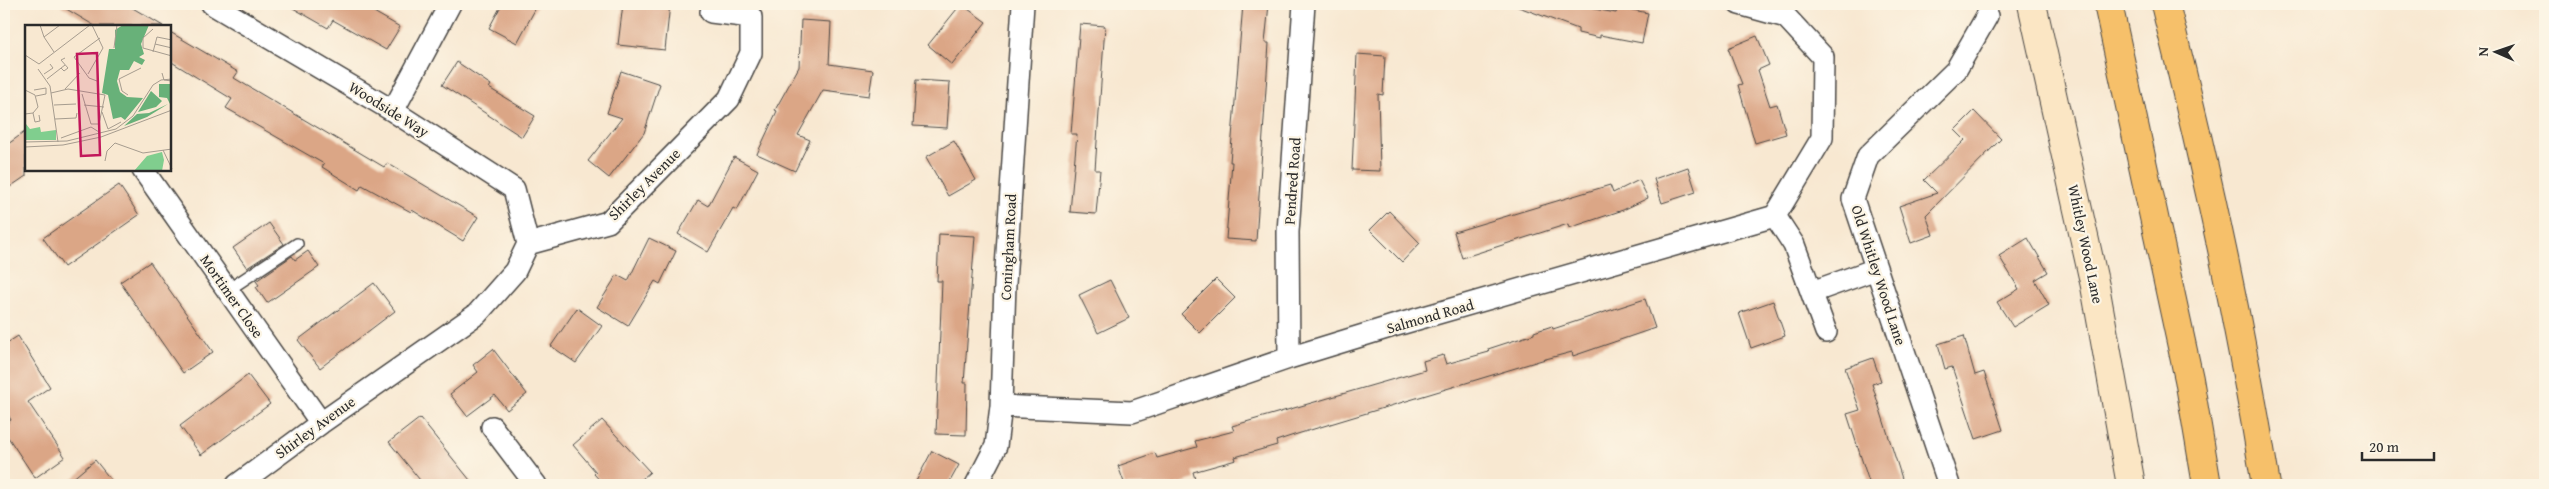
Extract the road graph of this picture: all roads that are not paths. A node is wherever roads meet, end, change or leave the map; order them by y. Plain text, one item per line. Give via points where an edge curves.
1 (212, 4) edge
2 (450, 4) edge
3 (1023, 4) edge
4 (1304, 4) edge
5 (1739, 4) edge
6 (2032, 4) edge
7 (2108, 4) edge
8 (2165, 4) edge
9 (711, 12) dead end
10 (1987, 16) dead end
11 (393, 111) junction
12 (144, 171) edge
13 (1776, 216) junction
14 (297, 244) dead end
15 (528, 244) junction
16 (1876, 270) junction
17 (228, 290) junction
18 (1812, 292) junction
19 (1826, 332) dead end
20 (1289, 358) junction
21 (1001, 406) junction
22 (321, 423) junction
23 (492, 427) dead end
24 (236, 485) edge
25 (536, 485) edge
26 (976, 485) edge
27 (1949, 485) edge
28 (2131, 485) edge
29 (2207, 485) edge
30 (2266, 485) edge

1 - 11 street, Woodside Way
2 - 11 street
3 - 21 street, Coningham Road via 1005,284
4 - 20 street, Pendred Road via 1288,232
5 - 13 street via 1786,17 1822,56 1822,138
6 - 28 main road, Whitley Wood Lane via 2095,286
7 - 29 highway via 2190,379
8 - 30 highway via 2191,107 2251,393
9 - 15 street, Shirley Avenue via 751,17 751,53 730,99 608,222
10 - 16 street, Old Whitley Wood Lane via 1956,70 1868,156 1853,200
11 - 15 street, Woodside Way via 514,189
12 - 17 street, Mortimer Close
13 - 18 street via 1794,245
13 - 20 street, Salmond Road
14 - 17 lane
15 - 22 street, Shirley Avenue via 515,271 477,314
16 - 18 street
16 - 27 street, Old Whitley Wood Lane
17 - 22 street, Mortimer Close
18 - 19 street
20 - 21 street, Salmond Road via 1132,412
21 - 26 street, Coningham Road via 996,446
22 - 24 street, Shirley Avenue
23 - 25 street

